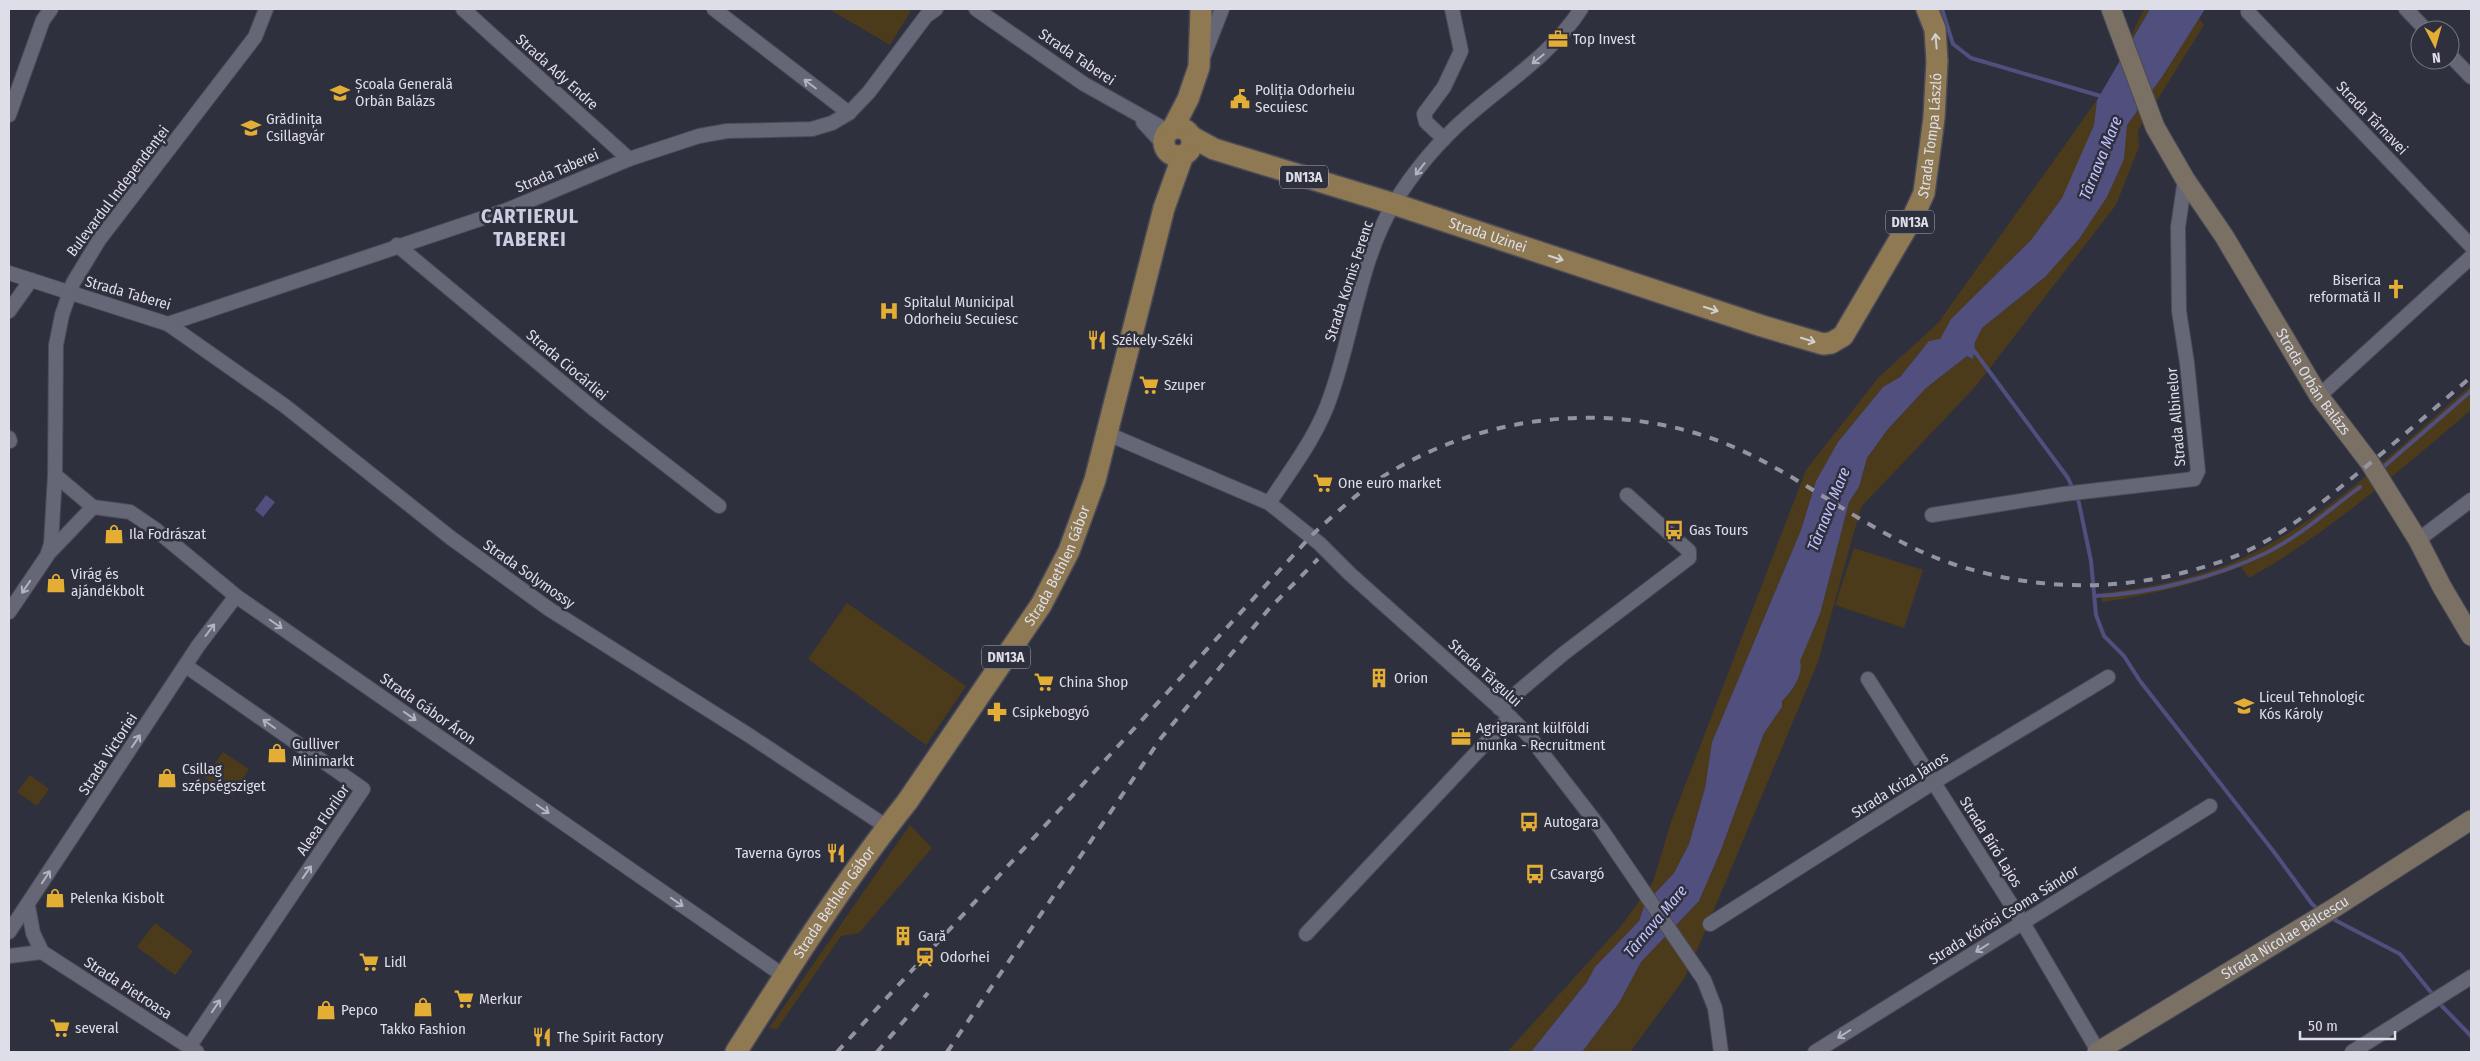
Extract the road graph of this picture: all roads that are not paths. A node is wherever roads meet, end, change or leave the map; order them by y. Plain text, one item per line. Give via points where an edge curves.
1 (51, 9) edge
2 (266, 9) edge
3 (463, 9) edge
4 (714, 9) edge
5 (936, 9) edge
6 (976, 9) edge
7 (1201, 9) edge
8 (1222, 9) edge
9 (1452, 9) edge
10 (1581, 9) edge
11 (1927, 9) edge
12 (2111, 9) edge
13 (2406, 9) edge
14 (2248, 12) dead end
15 (2416, 20) edge
16 (2460, 65) edge
17 (1199, 67) junction
18 (2471, 77) edge
19 (11, 99) edge
20 (849, 113) junction
21 (9, 115) edge
22 (1444, 139) junction
23 (1177, 142) junction
24 (628, 159) junction
25 (2185, 179) junction
26 (1394, 204) junction
27 (397, 245) junction
28 (2471, 246) edge
29 (2471, 257) edge
30 (9, 273) edge
31 (31, 280) junction
32 (69, 293) junction
33 (9, 310) edge
34 (168, 324) junction
35 (1762, 326) joint
36 (2319, 396) junction
37 (1108, 434) junction
38 (55, 475) junction
39 (1627, 495) dead end
40 (2471, 500) edge
41 (1269, 503) junction
42 (719, 506) dead end
43 (93, 507) junction
44 (1932, 515) dead end
45 (2418, 540) junction
46 (46, 556) junction
47 (236, 596) junction
48 (9, 612) edge
49 (2471, 636) edge
50 (186, 666) junction
51 (2108, 677) dead end
52 (1868, 679) dead end
53 (1499, 708) junction
54 (1510, 717) junction
55 (1934, 782) junction
56 (2210, 806) dead end
57 (2471, 820) edge
58 (887, 827) junction
59 (28, 906) junction
60 (2023, 923) junction
61 (1710, 924) dead end
62 (9, 932) edge
63 (1306, 934) dead end
64 (42, 952) junction
65 (9, 956) edge
66 (784, 976) junction
67 (2471, 977) edge
68 (2368, 1048) edge
69 (193, 1050) edge
70 (736, 1052) edge
71 (1721, 1052) edge
72 (1815, 1052) edge
73 (2097, 1052) edge
74 (2352, 1052) edge

1 - 19 street via 43,20
2 - 32 street, Bulevardul Independenței via 255,37 99,240
3 - 24 street, Strada Ady Endre
20 -> 4 street
5 - 20 street, Strada Taberei via 926,16 869,92
6 - 23 street, Strada Taberei via 1084,84
7 - 17 main road, DN13A
8 - 17 street
9 - 22 street via 1460,51 1444,87 1424,114 1426,122
10 -> 22 street, Strada Kornis Ferenc via 1544,54 1468,115
35 -> 11 main road, Strada Tompa László / DN13A via 1822,344 1838,341 1914,215 1924,192 1934,118 1937,60 1935,29
12 - 25 main road, Strada Orbán Balázs via 2155,128
13 - 15 street
14 - 28 street, Strada Târnavei
16 - 18 street
17 - 23 main road, DN13A
19 - 21 street
20 - 24 street, Strada Taberei via 812,129 712,132
22 -> 26 street, Strada Kornis Ferenc
23 - 26 main road, Strada Uzinei / DN13A via 1214,149
23 - 37 main road, Strada Bethlen Gábor / DN13A via 1164,208
24 - 27 street, Strada Taberei via 507,210
25 - 36 main road, Strada Orbán Balázs via 2224,236
25 - 44 street, Strada Albinelor via 2178,227 2179,311 2197,476 2194,479 2064,494
26 -> 35 main road, Strada Uzinei / DN13A
26 - 41 street, Strada Kornis Ferenc via 1371,256 1323,418
27 - 34 street, Strada Taberei
27 - 42 street, Strada Ciocârliei via 595,410
29 - 36 street
30 - 31 street, Strada Taberei
31 - 32 street, Strada Taberei
31 - 33 street
32 - 34 street, Strada Taberei
32 - 38 street, Bulevardul Independenței via 56,345
34 - 58 street, Strada Solymossy via 285,406 452,538 549,609
36 - 45 main road, Strada Orbán Balázs via 2370,464
37 - 41 street, Strada Târgului
37 - 58 main road, Strada Bethlen Gábor / DN13A via 1079,527 1046,596
38 - 43 street
38 - 46 street, Bulevardul Independenței via 53,532
39 - 53 street via 1689,552 1690,558 1562,654
40 - 45 street
41 - 53 street, Strada Târgului via 1320,544
43 - 46 street
43 - 47 street, Strada Gábor Áron via 130,512
45 - 49 main road, Strada Orbán Balázs
46 -> 48 street, Bulevardul Independenței
50 -> 47 street, Strada Victoriei
47 -> 66 street, Strada Gábor Áron
59 -> 50 street, Strada Victoriei
69 -> 50 street, Aleea Florilor via 363,789
51 - 55 street, Strada Kriza János
52 - 55 street, Strada Bíró Lajos
53 - 54 street, Strada Târgului
54 - 63 street
54 - 71 street, Strada Târgului via 1529,736 1601,829 1704,980 1719,1024
55 - 60 street, Strada Bíró Lajos
55 - 61 street, Strada Kriza János
56 - 60 street, Strada Kőrösi Csoma Sándor
57 - 73 main road, Strada Nicolae Bălcescu via 2334,908
58 - 66 main road, Strada Bethlen Gábor / DN13A
59 - 62 street, Strada Victoriei
59 - 64 street via 33,933
60 -> 72 street, Strada Kőrösi Csoma Sándor
60 - 73 street, Strada Bíró Lajos
64 - 65 street
64 - 69 street, Strada Pietroasa
66 - 70 main road, Strada Bethlen Gábor / DN13A
67 - 68 street
68 - 74 street

